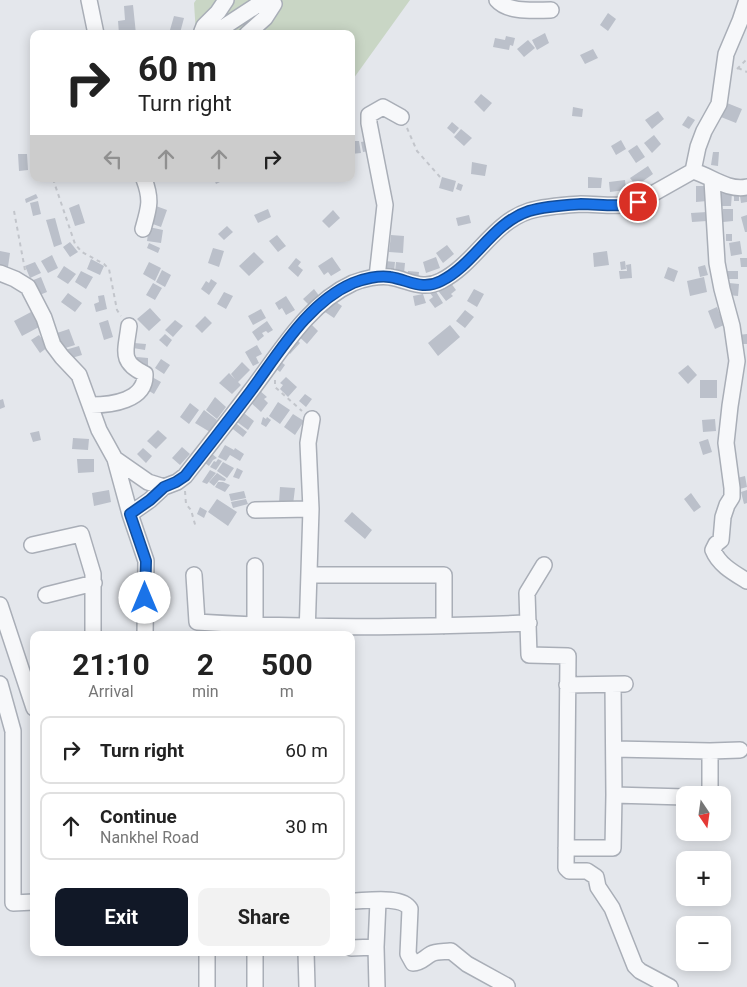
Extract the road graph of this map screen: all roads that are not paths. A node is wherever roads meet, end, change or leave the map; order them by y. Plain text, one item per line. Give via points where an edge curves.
1 (89, 0) edge
2 (226, 0) edge
3 (265, 0) edge
4 (272, 0) edge
5 (496, 0) edge
6 (747, 0) edge
7 (551, 10) dead end
8 (95, 30) edge
9 (202, 30) edge
10 (219, 30) edge
11 (251, 30) edge
12 (404, 123) road end
13 (693, 170) junction
14 (712, 180) junction
15 (145, 182) edge
16 (747, 187) edge
17 (142, 229) dead end
18 (0, 273) edge
19 (377, 277) junction
20 (129, 326) road end
21 (91, 406) junction
22 (312, 419) road end
23 (115, 459) junction
24 (164, 487) junction
25 (311, 509) junction
26 (255, 510) dead end
27 (130, 514) junction
28 (32, 545) dead end
29 (544, 565) dead end
30 (255, 566) dead end
31 (194, 575) dead end
32 (309, 576) junction
33 (747, 581) edge
34 (94, 583) junction
35 (46, 594) dead end
36 (0, 605) edge
37 (529, 623) junction
38 (254, 626) junction
39 (444, 626) junction
40 (307, 630) edge
41 (93, 631) edge
42 (145, 631) edge
43 (0, 684) edge
44 (567, 685) junction
45 (30, 696) edge
46 (6, 731) edge
47 (614, 749) junction
48 (740, 750) dead end
49 (710, 751) junction
50 (710, 786) edge
51 (614, 795) junction
52 (676, 797) edge
53 (7, 819) edge
54 (566, 848) junction
55 (355, 901) edge
56 (378, 901) junction
57 (30, 902) edge
58 (355, 948) edge
59 (376, 948) junction
60 (207, 956) edge
61 (255, 956) edge
62 (306, 956) edge
63 (507, 986) edge
64 (206, 987) edge
65 (255, 987) edge
66 (307, 987) edge
67 (377, 987) edge
68 (670, 987) edge

1 - 8 street
2 - 9 street
3 - 10 street
4 - 11 street via 274,4
5 - 7 street via 512,8
6 - 13 street via 726,54 719,104 704,131
12 - 19 street via 382,108 369,115 385,205
13 - 14 street
13 - 19 street via 628,205 555,206 510,219 462,266 429,286 389,276
14 - 16 street
14 - 33 street via 717,263 737,361 726,443 732,497 723,518 721,540 713,550 724,565
15 - 17 street via 150,205
18 - 21 street via 28,287 54,345 79,375
19 - 24 street via 355,282 334,293 297,328 185,476
20 - 21 street via 128,362 132,368 145,374 145,381 139,393 126,400
21 - 23 street via 99,430
22 - 25 street via 308,443
23 - 24 street via 148,482
23 - 27 street
24 - 27 street
25 - 26 street
25 - 32 street
27 - 42 street via 146,561
28 - 34 street via 81,534 92,564
29 - 37 street via 527,593
30 - 38 street
31 - 38 street via 197,622
32 - 39 street via 444,575
32 - 40 street
34 - 35 street
34 - 41 street
36 - 45 street
37 - 39 street
37 - 44 street via 529,656 568,656
38 - 40 street
39 - 40 street
43 - 46 street
44 - 47 street via 619,685
44 - 54 street
46 - 53 street
47 - 49 street
47 - 51 street
48 - 49 street
49 - 50 street
51 - 52 street
51 - 54 street via 612,848
53 - 57 street via 13,903
54 - 68 street via 566,868 569,871 587,871 596,877 635,966
55 - 56 street
56 - 59 street
56 - 63 street via 398,900 410,909 408,954 413,963 425,960 432,953 452,951 467,964
58 - 59 street
59 - 67 street
60 - 64 street
61 - 65 street
62 - 66 street

